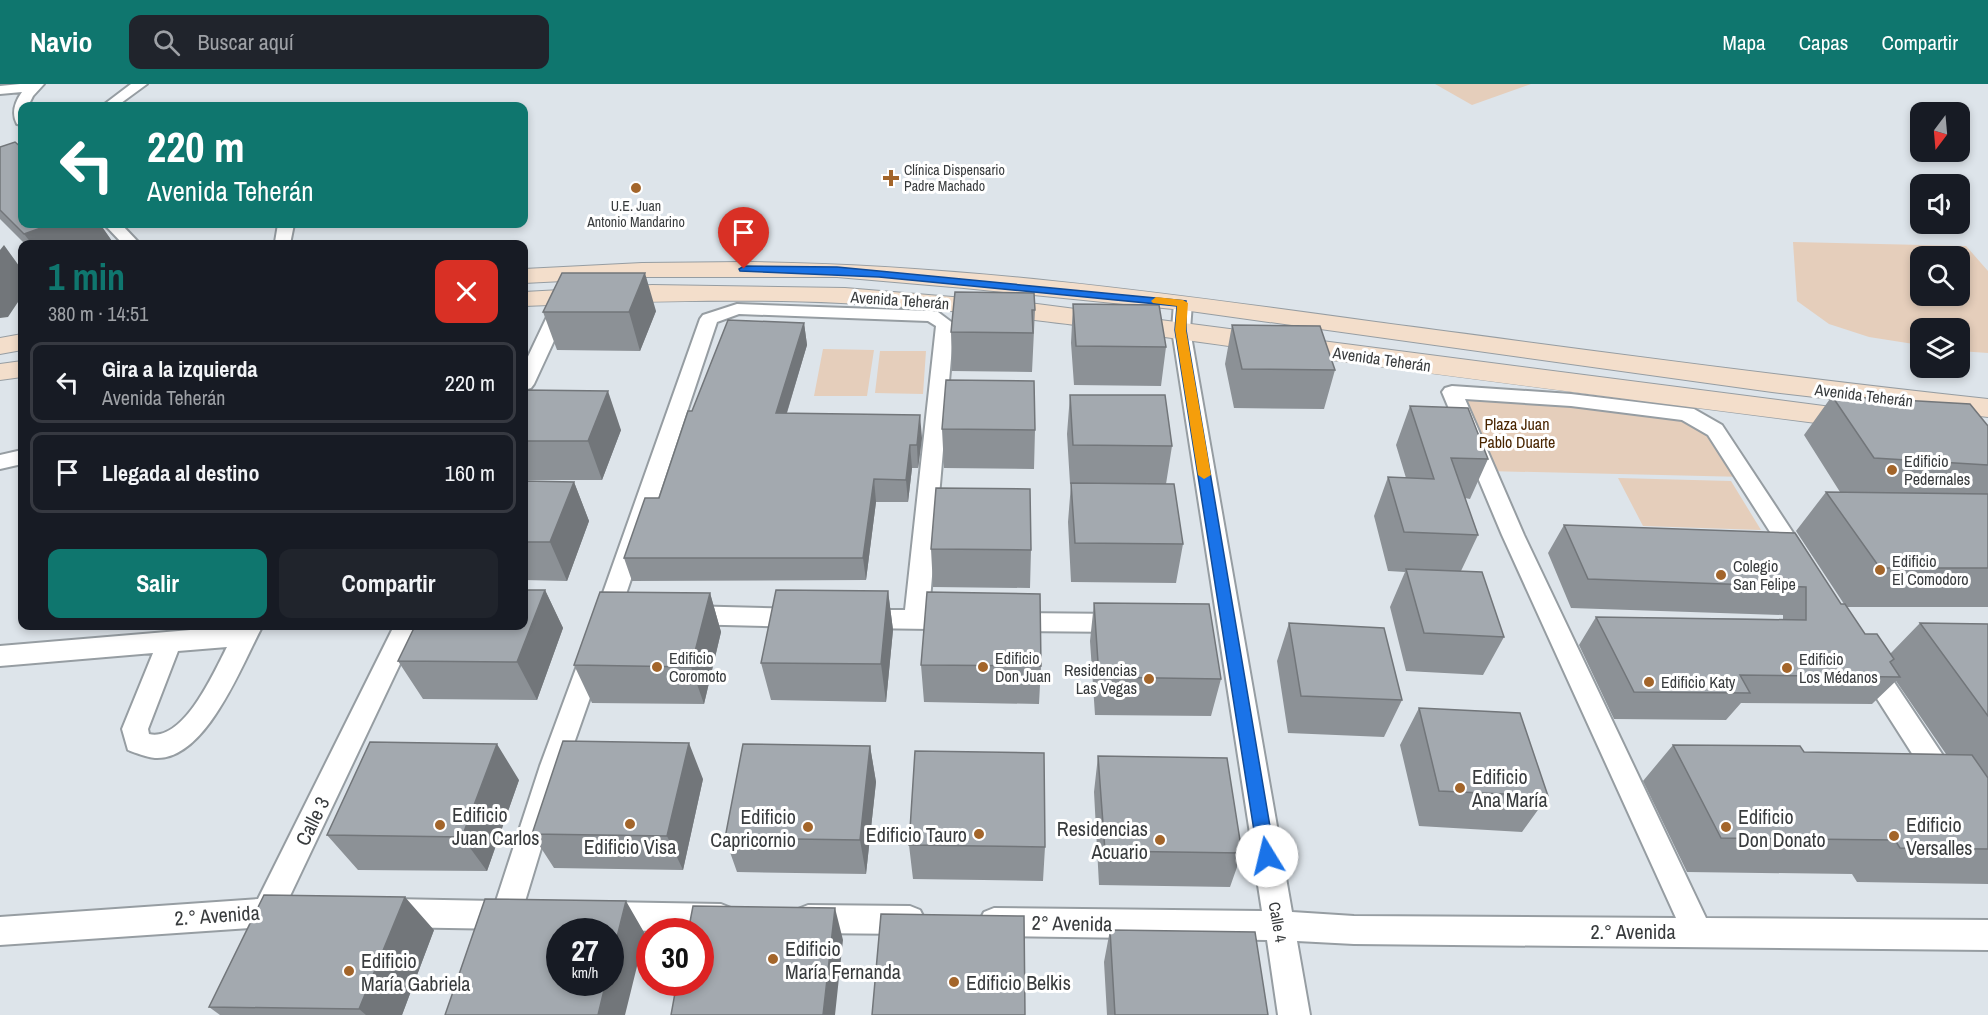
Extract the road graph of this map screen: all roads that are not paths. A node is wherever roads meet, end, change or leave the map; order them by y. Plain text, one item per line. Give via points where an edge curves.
1 (140, 84) edge
2 (34, 86) edge
3 (0, 90) edge
4 (22, 102) edge
5 (115, 102) edge
6 (116, 228) edge
7 (128, 240) edge
8 (528, 276) edge
9 (566, 296) junction
10 (528, 299) edge
11 (1183, 303) junction
12 (1181, 330) junction
13 (18, 343) edge
14 (0, 346) edge
15 (18, 370) edge
16 (0, 372) edge
17 (528, 376) edge
18 (1983, 415) edge
19 (1887, 424) edge
20 (18, 458) edge
21 (0, 462) edge
22 (0, 468) edge
23 (18, 468) edge
24 (1813, 579) edge
25 (668, 615) edge
26 (916, 620) junction
27 (951, 621) edge
28 (985, 621) edge
29 (1147, 624) edge
30 (404, 630) edge
31 (247, 631) edge
32 (169, 643) junction
33 (1858, 649) edge
34 (0, 656) edge
35 (1956, 797) edge
36 (268, 911) junction
37 (309, 912) edge
38 (365, 913) edge
39 (506, 915) junction
40 (541, 915) edge
41 (577, 916) edge
42 (743, 918) edge
43 (779, 919) edge
44 (933, 921) edge
45 (969, 921) edge
46 (1278, 926) junction
47 (0, 931) edge
48 (1697, 931) junction
49 (1988, 935) edge
50 (252, 942) edge
51 (1294, 1015) edge

1 - 5 street
2 - 3 street
2 - 4 street
6 - 7 street
8 - 11 main road, Avenida Teherán via 642,270 837,270
9 - 10 main road, Avenida Teherán
9 - 12 main road, Avenida Teherán via 816,294 1028,311
9 - 17 street
11 - 12 street, Calle 4
11 - 18 main road, Avenida Teherán
12 - 19 main road, Avenida Teherán
12 - 46 street, Calle 4 via 1217,625
13 - 14 main road
15 - 16 main road
20 - 21 street
22 - 23 street
24 - 48 street via 1715,430 1687,414 1571,400 1452,392 1513,535
25 - 26 street
26 - 27 street
26 - 39 street via 945,324 932,316 737,309 709,319 620,614 553,766
28 - 29 street
30 - 36 street, Calle 3
31 - 32 street
31 - 32 street via 204,714 188,732 168,744 146,746 137,742 135,729
32 - 34 street
33 - 35 street
36 - 37 street, 2.° Avenida
36 - 47 street, 2.° Avenida
36 - 50 street, Calle 3
38 - 39 street
39 - 40 street
41 - 42 street
43 - 44 street
45 - 46 street, 2° Avenida
46 - 48 street, 2.° Avenida via 1354,930
46 - 51 street, Calle 4
48 - 49 street, 2.° Avenida

